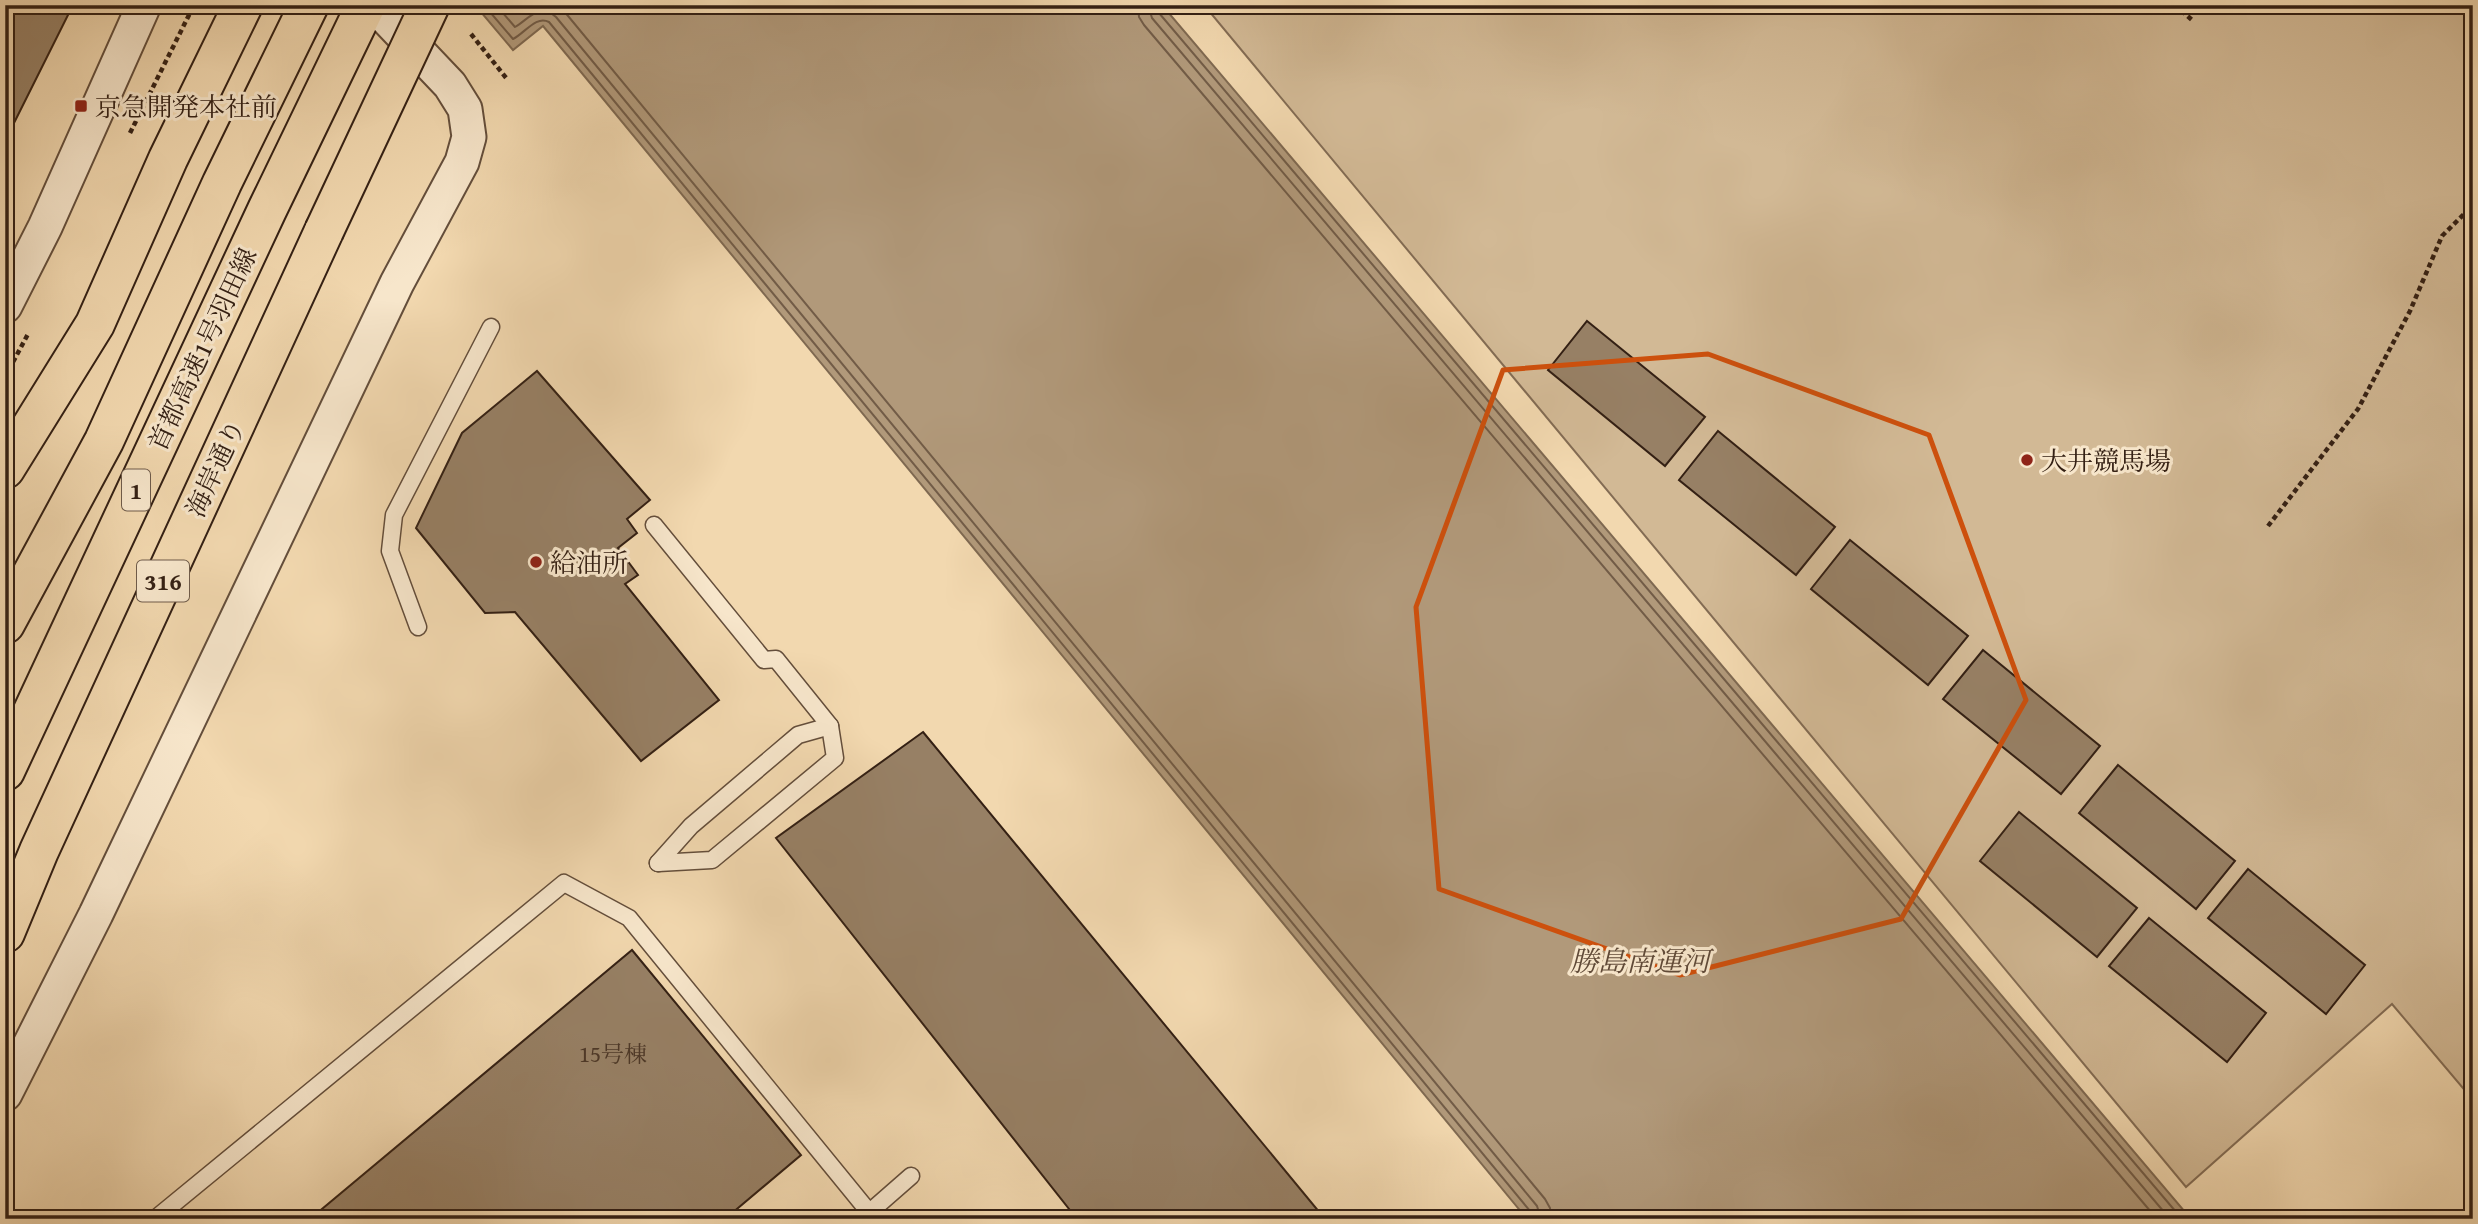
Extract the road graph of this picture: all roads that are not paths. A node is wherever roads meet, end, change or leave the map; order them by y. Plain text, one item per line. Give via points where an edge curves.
1 (144, 5) edge
2 (243, 5) edge
3 (309, 5) edge
4 (366, 5) edge
5 (373, 5) edge
6 (430, 5) edge
7 (5, 306) edge
8 (491, 327) dead end
9 (5, 469) edge
10 (654, 525) dead end
11 (5, 624) edge
12 (418, 627) dead end
13 (830, 726) junction
14 (5, 771) edge
15 (5, 933) edge
16 (5, 1094) edge
17 (911, 1176) dead end
18 (865, 1215) edge
19 (155, 1219) edge

1 - 7 street
2 - 9 main road via 95,324
3 - 11 main road, 首都高速1号羽田線 / 1 via 104,441
4 - 14 main road, 首都高速1号羽田線 / 1
5 - 16 street via 450,85 465,109 469,137 462,162 397,283 102,902
6 - 15 main road, 海岸通り / 316, bridge
8 - 12 lane via 394,515 390,551
10 - 13 lane via 764,660 776,659
13 - 13 lane via 835,758 712,860 658,863 691,825 798,735
17 - 18 lane
18 - 19 lane via 629,918 564,883

